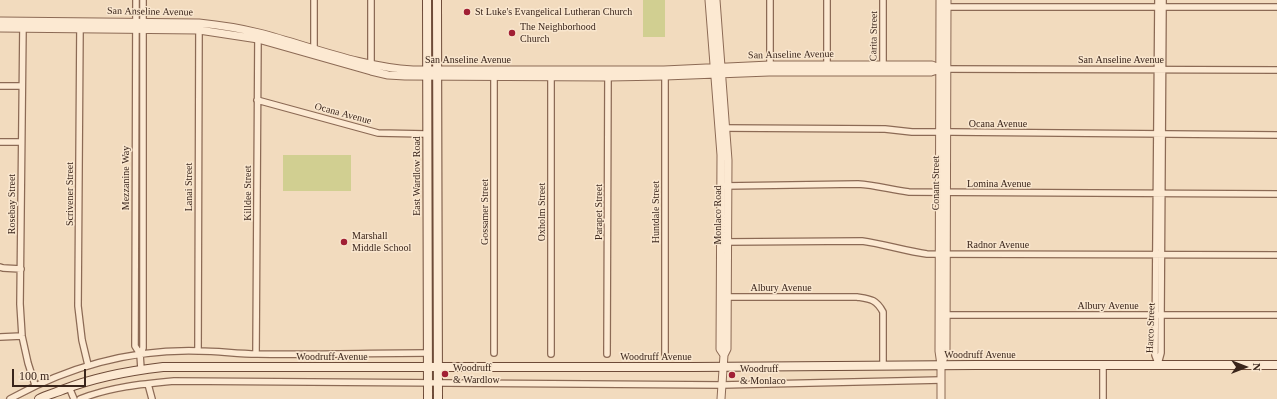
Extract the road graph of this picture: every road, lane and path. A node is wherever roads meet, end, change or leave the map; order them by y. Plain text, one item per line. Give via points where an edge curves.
1 (136, 0) edge
2 (142, 0) edge
3 (314, 0) edge
4 (371, 0) edge
5 (427, 0) edge
6 (437, 0) edge
7 (709, 0) edge
8 (716, 0) edge
9 (770, 0) edge
10 (827, 0) edge
11 (883, 0) edge
12 (1158, 0) edge
13 (1163, 0) edge
14 (944, 3) edge
15 (1160, 7) junction
16 (1277, 7) edge
17 (427, 13) junction
18 (437, 13) junction
19 (0, 21) edge
20 (23, 24) junction
21 (80, 25) junction
22 (139, 26) junction
23 (199, 26) junction
24 (0, 28) edge
25 (258, 36) junction
26 (314, 52) junction
27 (827, 65) junction
28 (371, 68) junction
29 (770, 68) junction
30 (883, 68) junction
31 (944, 69) junction
32 (1160, 70) junction
33 (1277, 70) edge
34 (718, 71) junction
35 (427, 73) junction
36 (438, 73) junction
37 (494, 73) junction
38 (551, 73) junction
39 (665, 73) junction
40 (827, 73) junction
41 (608, 74) junction
42 (0, 86) edge
43 (21, 86) junction
44 (257, 100) junction
45 (722, 128) junction
46 (943, 132) junction
47 (1159, 133) junction
48 (426, 134) junction
49 (1277, 135) edge
50 (0, 142) edge
51 (21, 142) junction
52 (725, 185) junction
53 (135, 192) junction
54 (142, 192) junction
55 (943, 192) junction
56 (1159, 194) junction
57 (1277, 194) edge
58 (724, 242) junction
59 (943, 254) junction
60 (1159, 254) junction
61 (1277, 255) edge
62 (0, 267) edge
63 (21, 269) junction
64 (724, 297) junction
65 (943, 315) junction
66 (1159, 315) junction
67 (1277, 315) edge
68 (22, 336) junction
69 (0, 337) edge
70 (198, 351) junction
71 (427, 353) junction
72 (494, 353) dead end
73 (140, 354) junction
74 (256, 354) junction
75 (551, 354) dead end
76 (607, 354) dead end
77 (665, 354) dead end
78 (1103, 364) junction
79 (1158, 364) junction
80 (88, 365) junction
81 (942, 365) junction
82 (1277, 365) edge
83 (724, 366) junction
84 (883, 366) junction
85 (427, 367) junction
86 (438, 367) junction
87 (141, 369) junction
88 (941, 380) junction
89 (428, 383) junction
90 (438, 383) junction
91 (148, 384) junction
92 (36, 385) junction
93 (722, 385) junction
94 (69, 387) junction
95 (10, 399) edge
96 (39, 399) edge
97 (74, 399) edge
98 (80, 399) edge
99 (152, 399) edge
100 (428, 399) edge
101 (438, 399) edge
102 (722, 399) edge
103 (941, 399) edge
104 (1103, 399) edge

1 - 22 street, Mezzanine Way
2 - 22 street, Mezzanine Way
3 - 26 street
4 - 28 street
5 - 17 main road, East Wardlow Road
6 - 18 main road, East Wardlow Road
7 - 34 street
8 - 34 street
9 - 29 street
10 - 27 street
11 - 30 street, Carita Street
12 - 15 street, Harco Street
13 - 15 street, Harco Street
14 - 15 street
14 - 31 street, Conant Street
15 - 16 street
15 - 32 street, Harco Street
17 - 18 main road
17 - 35 main road, East Wardlow Road
18 - 36 main road, East Wardlow Road
19 - 20 street, San Anseline Avenue
20 - 21 street, San Anseline Avenue
20 - 24 street, San Anseline Avenue
20 - 43 street, Rosebay Street
21 - 22 street, San Anseline Avenue
21 - 80 street, Scrivener Street via 78,306
22 - 23 street, San Anseline Avenue
22 - 53 street, Mezzanine Way
22 - 54 street, Mezzanine Way
23 - 25 street, San Anseline Avenue
23 - 70 street, Lanai Street
25 - 26 street, San Anseline Avenue
25 - 44 street, Killdee Street
26 - 28 street, San Anseline Avenue
27 - 29 street, San Anseline Avenue
27 - 30 street, San Anseline Avenue
27 - 40 street
28 - 35 street, San Anseline Avenue
29 - 34 street, San Anseline Avenue
29 - 40 street, San Anseline Avenue
30 - 31 street, San Anseline Avenue via 932,65
30 - 40 street, San Anseline Avenue
31 - 32 street, San Anseline Avenue
31 - 46 street, Conant Street
32 - 33 street, San Anseline Avenue
32 - 47 street, Harco Street
34 - 39 street, San Anseline Avenue
34 - 45 street, Monlaco Road
35 - 36 street, San Anseline Avenue
35 - 48 main road, East Wardlow Road
36 - 37 street, San Anseline Avenue
36 - 86 main road, East Wardlow Road
37 - 38 street, San Anseline Avenue
37 - 72 street, Gossamer Street
38 - 41 street, San Anseline Avenue
38 - 75 street, Oxholm Street
39 - 41 street, San Anseline Avenue
39 - 77 street, Huntdale Street
41 - 76 street, Parapet Street
42 - 43 street
43 - 51 street, Rosebay Street
44 - 48 street, Ocana Avenue via 378,133
44 - 74 street, Killdee Street
45 - 46 street, Ocana Avenue via 885,128 912,132
45 - 52 street, Monlaco Road
46 - 47 street, Ocana Avenue
46 - 55 street, Conant Street
47 - 49 street, Ocana Avenue
47 - 56 street, Harco Street
48 - 71 main road, East Wardlow Road
50 - 51 street
51 - 63 street, Rosebay Street
52 - 55 street, Lomina Avenue via 873,184 910,192
52 - 58 street, Monlaco Road
53 - 54 street
53 - 73 street, Mezzanine Way via 135,346
54 - 73 street, Mezzanine Way via 143,348
55 - 56 street, Lomina Avenue
55 - 59 street, Conant Street
56 - 57 street, Lomina Avenue
56 - 60 street, Harco Street
58 - 59 street, Radnor Avenue via 862,241 911,252
58 - 64 street, Monlaco Road
59 - 60 street, Radnor Avenue
59 - 65 street, Conant Street
60 - 61 street, Radnor Avenue
60 - 66 street, Harco Street
62 - 63 street
63 - 68 street, Rosebay Street
64 - 83 street, Monlaco Road via 727,349
64 - 84 street, Albury Avenue via 873,299 883,312
65 - 66 street, Albury Avenue
65 - 81 street, Conant Street via 939,351
66 - 67 street, Albury Avenue
66 - 79 street, Harco Street via 1155,355
68 - 69 street
68 - 92 street, Rosebay Street
70 - 73 street, Woodruff Avenue
70 - 74 street, Woodruff Avenue
71 - 74 street, Woodruff Avenue
71 - 85 main road, East Wardlow Road
73 - 80 street, Woodruff Avenue
73 - 87 street, Mezzanine Way
78 - 79 main road, Woodruff Avenue
78 - 81 main road, Woodruff Avenue
78 - 104 street
79 - 82 main road, Woodruff Avenue
80 - 92 street, Woodruff Avenue
81 - 84 main road, Woodruff Avenue
81 - 88 street, Conant Street
83 - 84 main road, Woodruff Avenue
83 - 86 main road, Woodruff Avenue
83 - 93 street, Monlaco Road
85 - 86 main road, Woodruff Avenue
85 - 87 main road, Woodruff Avenue
85 - 89 main road, East Wardlow Road
86 - 90 main road, East Wardlow Road
87 - 94 main road, Woodruff Avenue
88 - 93 street
88 - 103 street, Conant Street
89 - 90 street
89 - 91 street via 174,381
89 - 100 main road, East Wardlow Road
90 - 93 street
90 - 101 main road, East Wardlow Road
91 - 98 street via 116,388
91 - 99 street
92 - 95 street, Woodruff Avenue
93 - 102 street, Monlaco Road
94 - 96 main road, Woodruff Avenue
94 - 97 street

